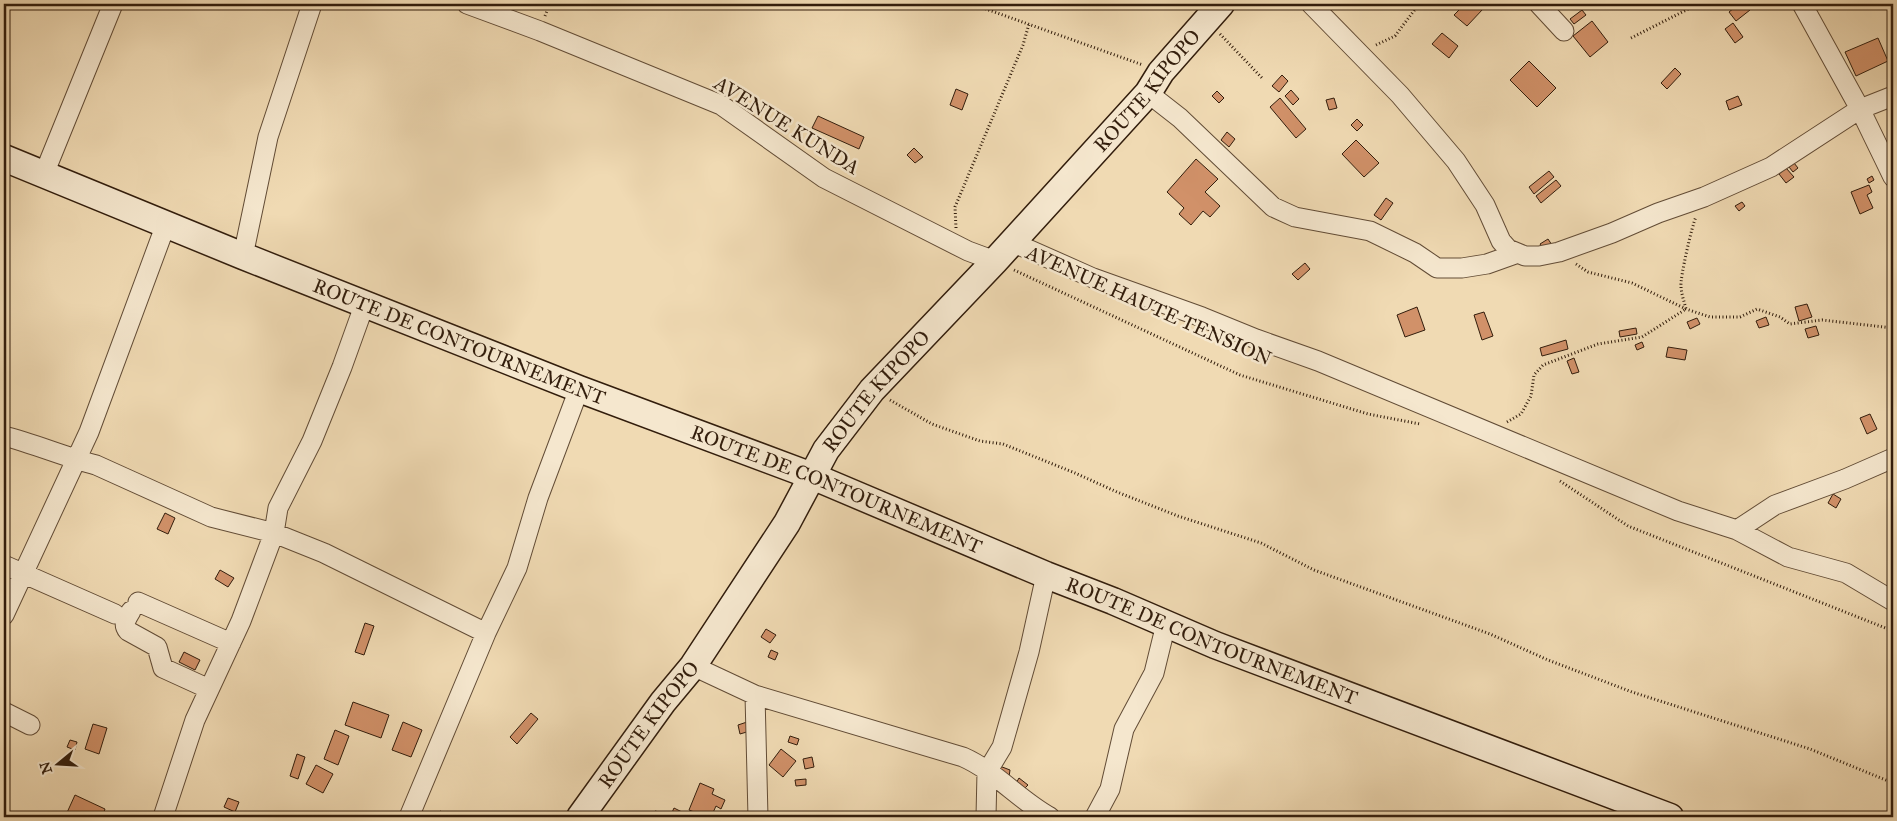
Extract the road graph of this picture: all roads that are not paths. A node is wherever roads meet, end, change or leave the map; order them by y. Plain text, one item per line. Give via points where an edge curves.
1 (113, 4) edge
2 (312, 4) edge
3 (467, 4) edge
4 (1311, 4) edge
5 (1540, 4) edge
6 (1802, 4) edge
7 (1214, 12) edge
8 (1564, 31) dead end
9 (1155, 82) junction
10 (1893, 96) edge
11 (1860, 109) junction
12 (4, 158) edge
13 (44, 174) junction
14 (1893, 177) edge
15 (166, 224) junction
16 (1012, 242) junction
17 (1515, 254) junction
18 (243, 256) junction
19 (995, 261) junction
20 (365, 303) junction
21 (579, 389) junction
22 (4, 436) edge
23 (1893, 458) edge
24 (76, 460) junction
25 (812, 476) junction
26 (1737, 530) junction
27 (274, 533) junction
28 (4, 565) edge
29 (23, 574) junction
30 (1046, 575) junction
31 (1893, 600) edge
32 (128, 609) junction
33 (4, 615) edge
34 (1166, 624) junction
35 (486, 633) junction
36 (231, 643) junction
37 (693, 666) junction
38 (209, 690) junction
39 (755, 695) junction
40 (4, 712) edge
41 (30, 725) dead end
42 (987, 772) junction
43 (164, 817) edge
44 (409, 817) edge
45 (580, 817) edge
46 (758, 817) edge
47 (986, 817) edge
48 (1050, 817) edge
49 (1095, 817) edge
50 (1670, 817) edge

1 - 13 street
2 - 18 street via 268,137
3 - 19 street, AVENUE KUNDA via 721,105 824,178 968,251
4 - 17 street via 1400,95 1456,161 1484,205 1501,242
5 - 8 street
6 - 11 street
7 - 9 street, ROUTE KIPOPO
9 - 16 street, ROUTE KIPOPO
9 - 17 street via 1180,118 1273,207 1295,217 1370,231 1437,268 1487,264
10 - 11 street
11 - 14 street
11 - 17 street via 1771,167 1704,197 1559,252 1539,256
12 - 13 street, ROUTE DE CONTOURNEMENT
13 - 15 street, ROUTE DE CONTOURNEMENT
15 - 18 street, ROUTE DE CONTOURNEMENT
15 - 24 street
16 - 19 street, ROUTE KIPOPO
16 - 26 street via 1093,278 1318,361 1678,510
18 - 20 street, ROUTE DE CONTOURNEMENT
19 - 25 street, ROUTE KIPOPO via 872,390 826,450
20 - 21 street, ROUTE DE CONTOURNEMENT
20 - 27 street via 312,441 278,508
21 - 25 street, ROUTE DE CONTOURNEMENT
21 - 35 street via 538,498 517,568
22 - 24 street
23 - 26 street via 1775,505
24 - 27 street via 96,464 211,517
24 - 29 street
25 - 30 street, ROUTE DE CONTOURNEMENT
25 - 37 street, ROUTE KIPOPO via 787,523
26 - 31 street via 1788,557 1846,573
27 - 35 street via 324,553
27 - 36 street
28 - 29 street
29 - 32 street
29 - 33 street
30 - 34 street, ROUTE DE CONTOURNEMENT
30 - 42 street via 1002,747
32 - 36 street
32 - 38 street via 125,628 157,647 163,668
34 - 49 street via 1154,673 1124,729 1110,788
34 - 50 street, ROUTE DE CONTOURNEMENT
35 - 44 street
36 - 38 street
37 - 39 street
37 - 45 street, ROUTE KIPOPO
38 - 43 street via 190,734
39 - 42 street via 963,757
39 - 46 street
40 - 41 street
42 - 47 street
42 - 48 street

